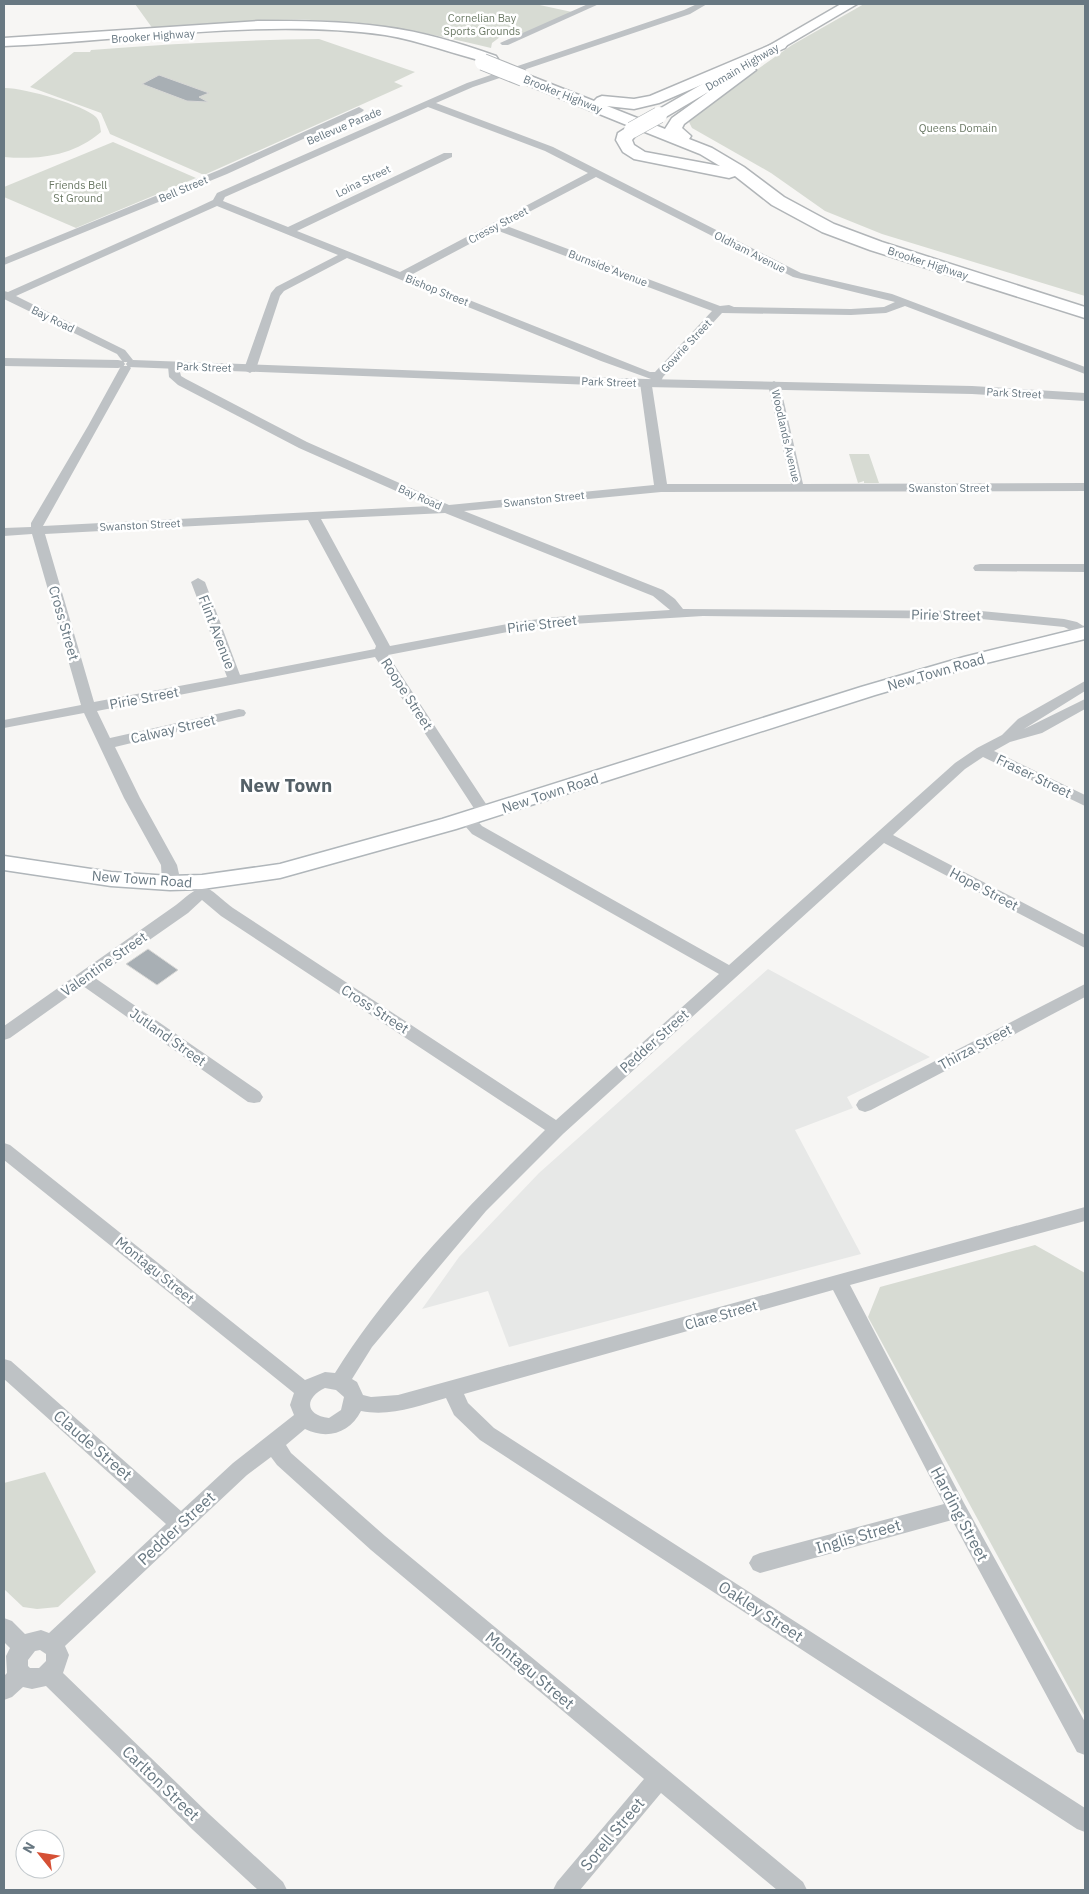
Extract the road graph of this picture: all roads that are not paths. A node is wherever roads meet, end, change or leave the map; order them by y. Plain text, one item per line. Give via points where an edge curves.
1 (595, 4) edge
2 (702, 4) edge
3 (850, 4) edge
4 (4, 42) edge
5 (505, 43) dead end
6 (780, 45) junction
7 (4, 46) edge
8 (487, 61) junction
9 (527, 77) junction
10 (572, 92) junction
11 (426, 103) junction
12 (359, 110) dead end
13 (632, 130) junction
14 (685, 139) junction
15 (448, 155) dead end
16 (595, 173) junction
17 (769, 194) junction
18 (217, 202) junction
19 (496, 226) junction
20 (290, 230) junction
21 (347, 254) junction
22 (4, 262) edge
23 (401, 276) junction
24 (5, 295) edge
25 (901, 303) junction
26 (1085, 307) edge
27 (719, 310) junction
28 (1085, 313) edge
29 (4, 362) edge
30 (126, 364) junction
31 (174, 366) junction
32 (250, 369) junction
33 (1085, 371) edge
34 (653, 381) junction
35 (774, 385) junction
36 (1085, 397) edge
37 (1085, 487) edge
38 (661, 488) junction
39 (798, 488) junction
40 (447, 509) junction
41 (313, 517) junction
42 (37, 530) junction
43 (4, 532) edge
44 (980, 568) dead end
45 (1085, 568) edge
46 (198, 582) dead end
47 (678, 612) junction
48 (1085, 633) edge
49 (380, 652) junction
50 (235, 681) junction
51 (1085, 685) edge
52 (1084, 705) edge
53 (89, 709) junction
54 (239, 713) dead end
55 (4, 724) edge
56 (1005, 739) junction
57 (106, 744) junction
58 (982, 751) junction
59 (1085, 801) edge
60 (476, 816) junction
61 (882, 835) junction
62 (4, 863) edge
63 (170, 883) junction
64 (202, 887) junction
65 (1085, 942) edge
66 (729, 972) junction
67 (83, 978) junction
68 (1085, 990) edge
69 (4, 1034) edge
70 (254, 1096) dead end
71 (865, 1105) dead end
72 (557, 1129) junction
73 (4, 1150) edge
74 (1085, 1214) edge
75 (838, 1281) junction
76 (4, 1367) edge
77 (340, 1382) junction
78 (451, 1388) junction
79 (305, 1391) junction
80 (354, 1402) junction
81 (305, 1418) junction
82 (272, 1442) junction
83 (957, 1508) junction
84 (181, 1524) junction
85 (760, 1563) dead end
86 (4, 1628) edge
87 (52, 1644) junction
88 (23, 1647) junction
89 (49, 1674) junction
90 (20, 1675) junction
91 (4, 1690) edge
92 (1085, 1744) edge
93 (660, 1777) junction
94 (1085, 1821) edge
95 (276, 1890) edge
96 (564, 1890) edge
97 (795, 1890) edge

1 - 5 street
2 - 11 street, Bellevue Parade
3 - 6 main road, Domain Highway
4 - 8 highway, Brooker Highway via 283,24 342,26 413,36 457,47
6 - 10 highway via 645,103 612,103
6 - 13 main road, Domain Highway, bridge
6 - 14 highway via 678,121 673,129
7 - 8 highway, Brooker Highway via 248,29 309,29 403,38
8 - 9 highway, Brooker Highway, bridge
9 - 10 highway, Brooker Highway
9 - 14 highway, Brooker Highway
10 - 14 highway, Brooker Highway
11 - 16 street, Oldham Avenue via 549,149
11 - 18 street, Bellevue Parade via 222,195
12 - 22 street, Bell Street via 207,179
13 - 14 highway via 629,139 632,145 651,157 667,159 681,155 690,148
13 - 17 highway via 624,136 624,144 640,156 729,173
14 - 17 highway, Brooker Highway
14 - 26 highway, Brooker Highway via 734,159 800,207 834,224
15 - 20 street, Loina Street
16 - 19 street, Cressy Street
16 - 25 street, Oldham Avenue via 797,275 888,296
17 - 28 highway, Brooker Highway via 810,220 853,238
18 - 20 street, Bishop Street
18 - 24 street, Bellevue Parade
19 - 23 street, Cressy Street
19 - 27 street, Burnside Avenue
20 - 21 street, Bishop Street
21 - 23 street, Bishop Street
21 - 32 street via 280,289 275,295
23 - 34 street, Bishop Street via 648,375
24 - 30 street, Bay Road via 120,352
25 - 27 street, Burnside Avenue via 881,311
25 - 33 street, Oldham Avenue
27 - 34 street, Gowrie Street
29 - 30 street, Park Street
30 - 31 street, Park Street
30 - 42 street
31 - 32 street, Park Street
31 - 40 street, Bay Road via 173,373 182,382 303,445
32 - 34 street, Park Street
34 - 35 street, Park Street
34 - 38 street
35 - 36 street, Park Street
35 - 39 street, Woodlands Avenue
37 - 39 street, Swanston Street
38 - 39 street, Swanston Street
38 - 40 street, Swanston Street
40 - 41 street, Swanston Street
40 - 47 street, Bay Road via 658,594 668,599
41 - 42 street, Swanston Street
41 - 49 street, Roope Street via 382,646
42 - 43 street, Swanston Street
42 - 53 street, Cross Street
44 - 45 street
46 - 50 street, Flint Avenue
47 - 48 street, Pirie Street via 981,615 1064,623
47 - 49 street, Pirie Street via 523,625
48 - 60 main road, New Town Road via 868,692
49 - 50 street, Pirie Street
49 - 60 street, Roope Street
50 - 53 street, Pirie Street
51 - 56 street, Pedder Street via 1023,722
52 - 56 street, Pedder Street via 1036,730
53 - 55 street, Pirie Street
53 - 57 street, Cross Street
54 - 57 street, Calway Street
56 - 58 street, Pedder Street
57 - 63 street, Cross Street via 169,865
58 - 59 street, Fraser Street
58 - 61 street, Pedder Street via 960,766
60 - 64 main road, New Town Road via 280,871
60 - 66 street, Roope Street via 477,830
61 - 65 street, Hope Street
61 - 66 street, Pedder Street
62 - 63 main road, New Town Road via 111,879
63 - 64 main road, New Town Road
64 - 67 street, Valentine Street via 182,909
64 - 72 street, Cross Street via 227,912
66 - 72 street, Pedder Street
67 - 69 street, Valentine Street
67 - 70 street, Jutland Street
68 - 71 street, Thirza Street
72 - 77 street, Pedder Street via 447,1244 365,1341
73 - 79 street, Montagu Street
74 - 75 street, Clare Street
75 - 78 street, Clare Street
75 - 83 street, Harding Street
76 - 84 street, Claude Street
77 - 79 street via 317,1382
77 - 80 street via 351,1390
78 - 80 street, Clare Street via 398,1403 372,1405
78 - 94 street, Oakley Street via 461,1409 487,1434
79 - 81 street via 300,1405
80 - 81 street via 349,1415 336,1424 319,1426
81 - 82 street, Pedder Street
82 - 84 street, Pedder Street
82 - 93 street, Montagu Street via 284,1459 378,1543
83 - 85 street, Inglis Street
83 - 92 street, Harding Street
84 - 87 street, Pedder Street
86 - 88 street
87 - 88 street via 41,1640
87 - 89 street via 58,1658
88 - 90 street via 15,1661
89 - 90 street via 30,1680
89 - 95 street, Carlton Street
90 - 91 street
93 - 96 street, Sorell Street
93 - 97 street, Montagu Street

